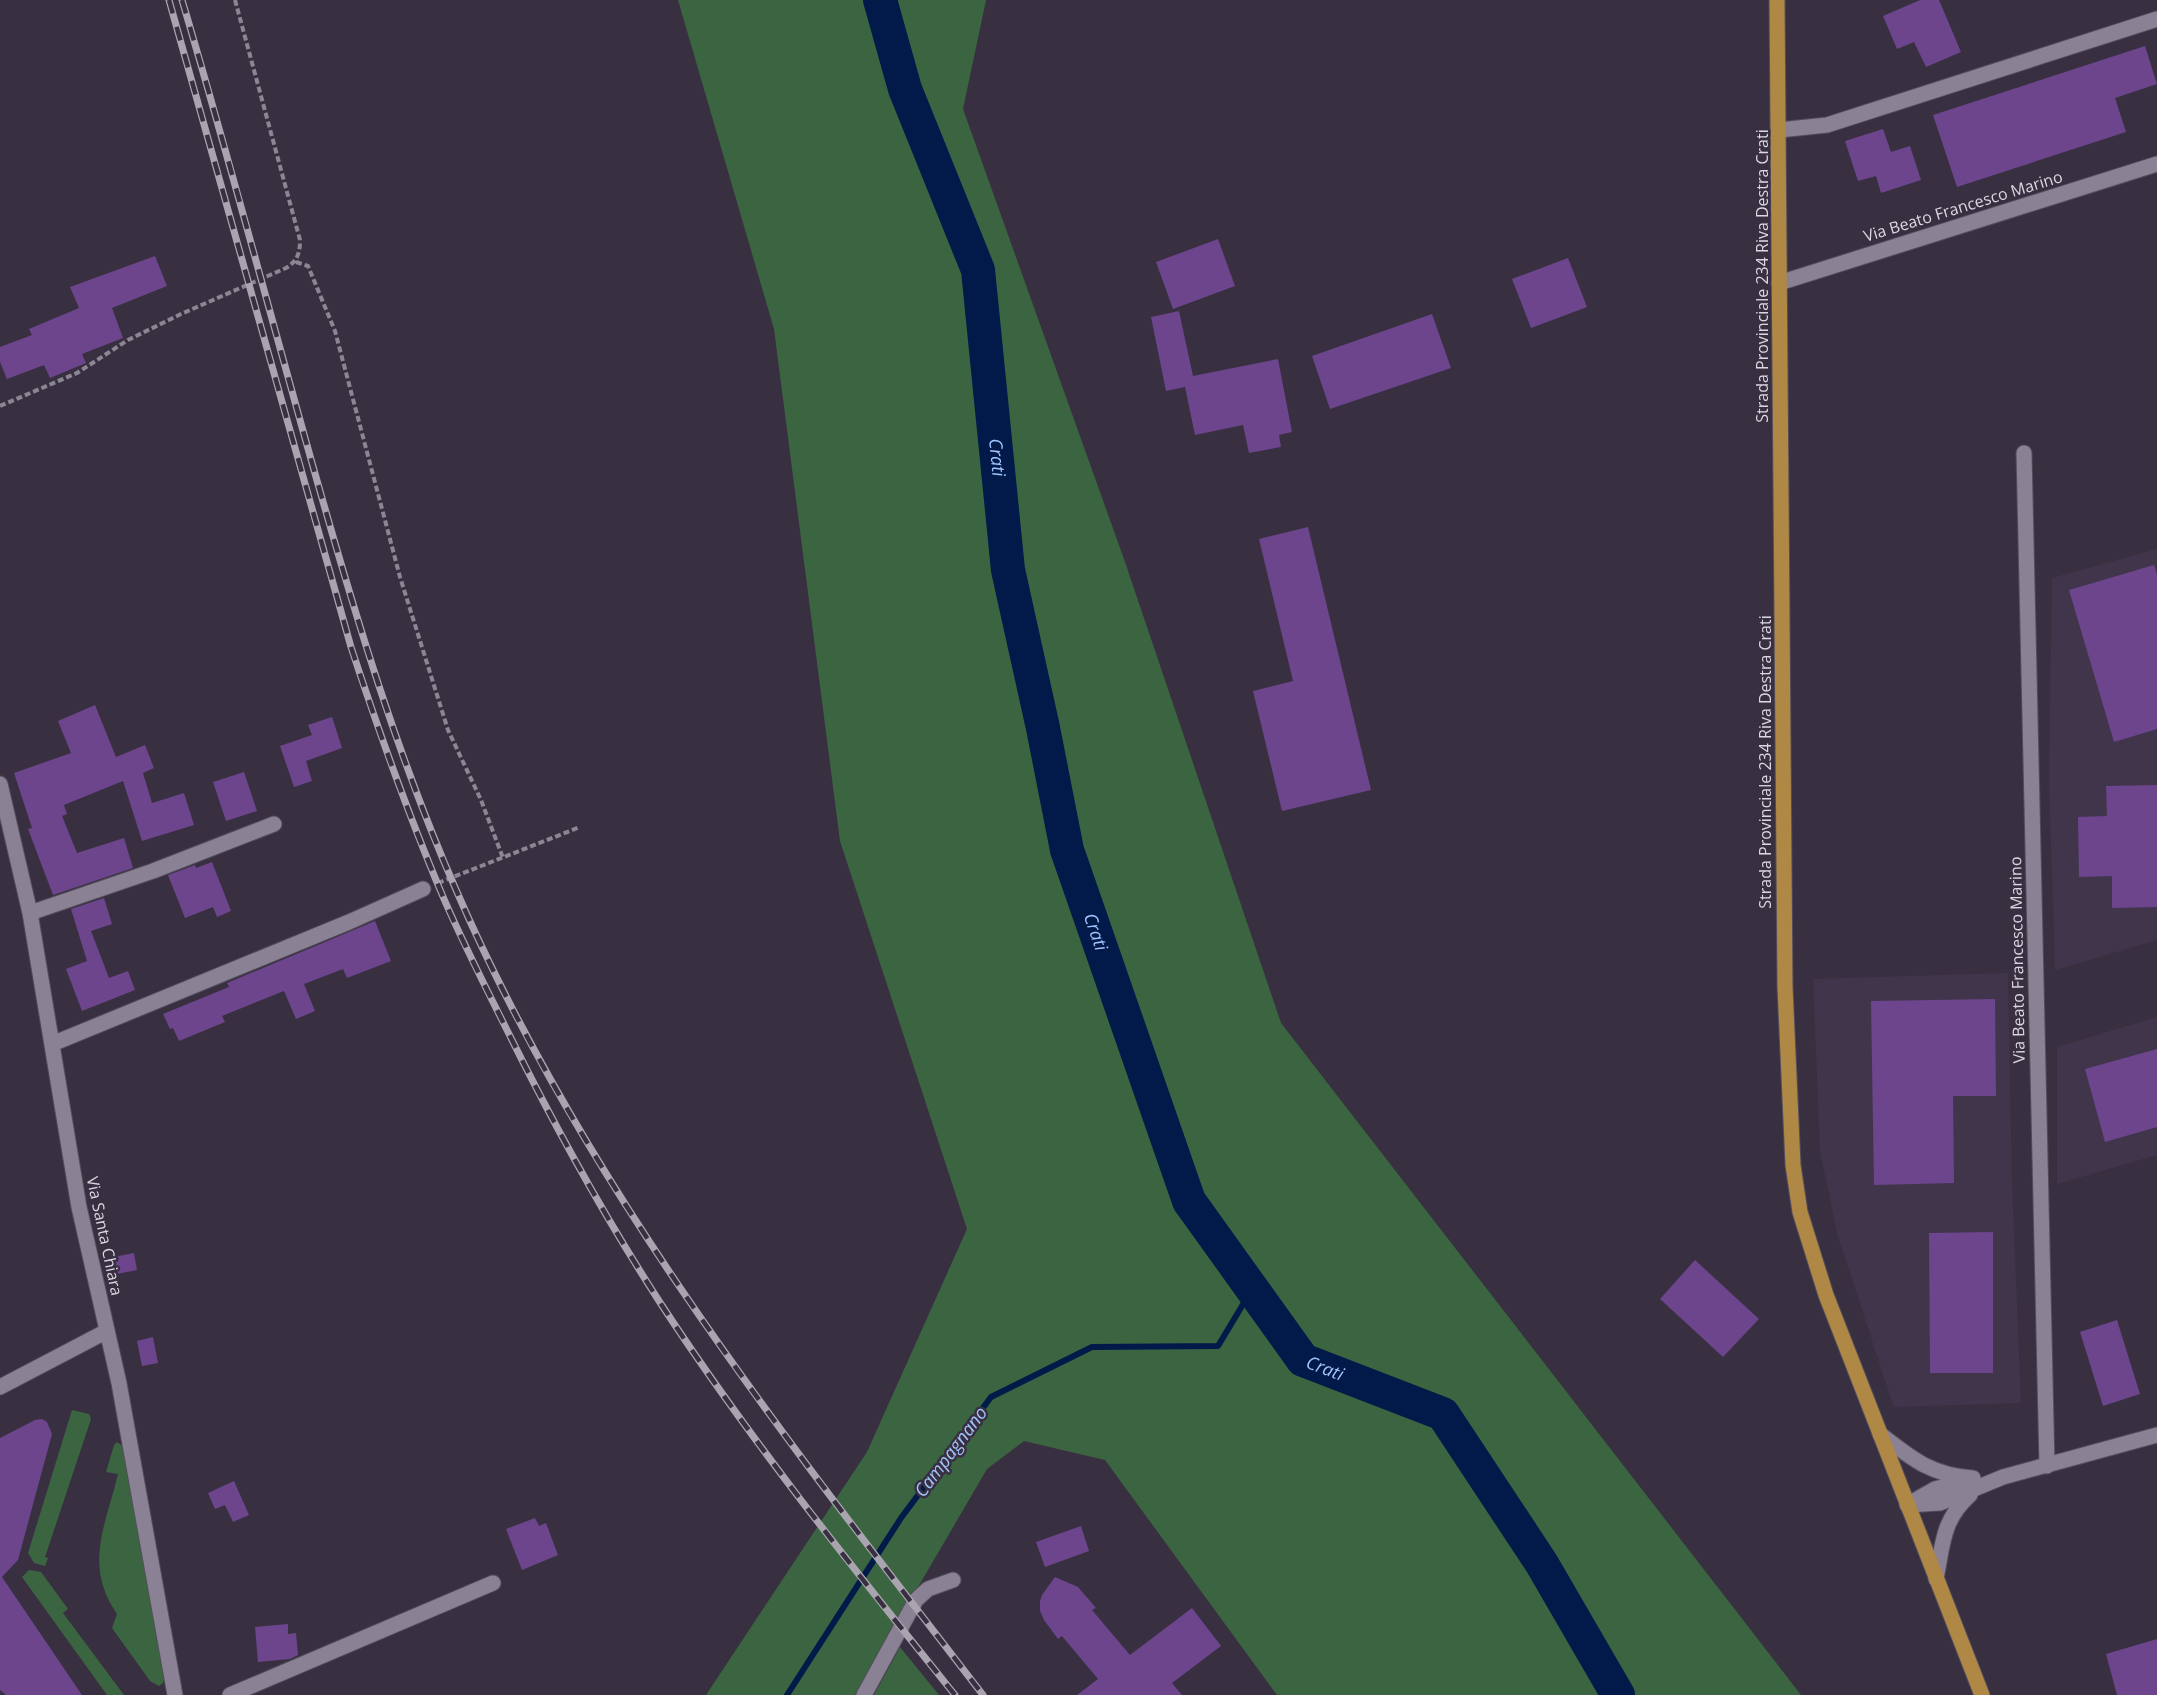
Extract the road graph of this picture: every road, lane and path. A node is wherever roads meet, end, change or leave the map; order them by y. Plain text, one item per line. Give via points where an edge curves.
1 (235, 0) edge
2 (1777, 0) edge
3 (2157, 19) edge
4 (1779, 130) junction
5 (2157, 165) edge
6 (296, 262) junction
7 (1779, 283) junction
8 (0, 406) edge
9 (2024, 453) dead end
10 (0, 784) edge
11 (274, 824) dead end
12 (580, 827) dead end
13 (502, 858) junction
14 (423, 889) joint
15 (30, 913) junction
16 (52, 1044) junction
17 (107, 1331) junction
18 (0, 1387) edge
19 (1880, 1434) junction
20 (2157, 1435) edge
21 (2047, 1466) junction
22 (1975, 1484) junction
23 (1907, 1505) junction
24 (1936, 1578) junction
25 (953, 1580) dead end
26 (493, 1583) dead end
27 (175, 1695) edge
28 (230, 1695) edge
29 (864, 1695) edge
30 (1982, 1695) edge

1 - 6 path via 300,240
2 - 4 main road, Strada Provinciale 234 Riva Destra Crati
3 - 4 street via 1827,125
4 - 7 main road, Strada Provinciale 234 Riva Destra Crati
5 - 7 street, Via Beato Francesco Marino
6 - 8 path via 128,340 78,373
6 - 13 path via 308,266 335,331 400,577 445,719
7 - 19 main road, Strada Provinciale 234 Riva Destra Crati via 1785,987 1793,1165 1800,1212 1826,1295
9 - 21 street, Via Beato Francesco Marino
10 - 15 street, Via Santa Chiara
11 - 15 street
12 - 13 path
13 - 14 path
14 - 16 street
15 - 16 street, Via Santa Chiara
16 - 17 street, Via Santa Chiara via 79,1207
17 - 18 street
17 - 27 street, Via Santa Chiara via 120,1383
19 - 22 street via 1914,1461
19 - 23 main road, Strada Provinciale 234 Riva Destra Crati
20 - 21 street
21 - 22 street
22 - 23 street via 1940,1503
22 - 24 street via 1946,1527
23 - 24 main road
24 - 30 main road
25 - 29 street via 928,1589 916,1600
26 - 28 street

